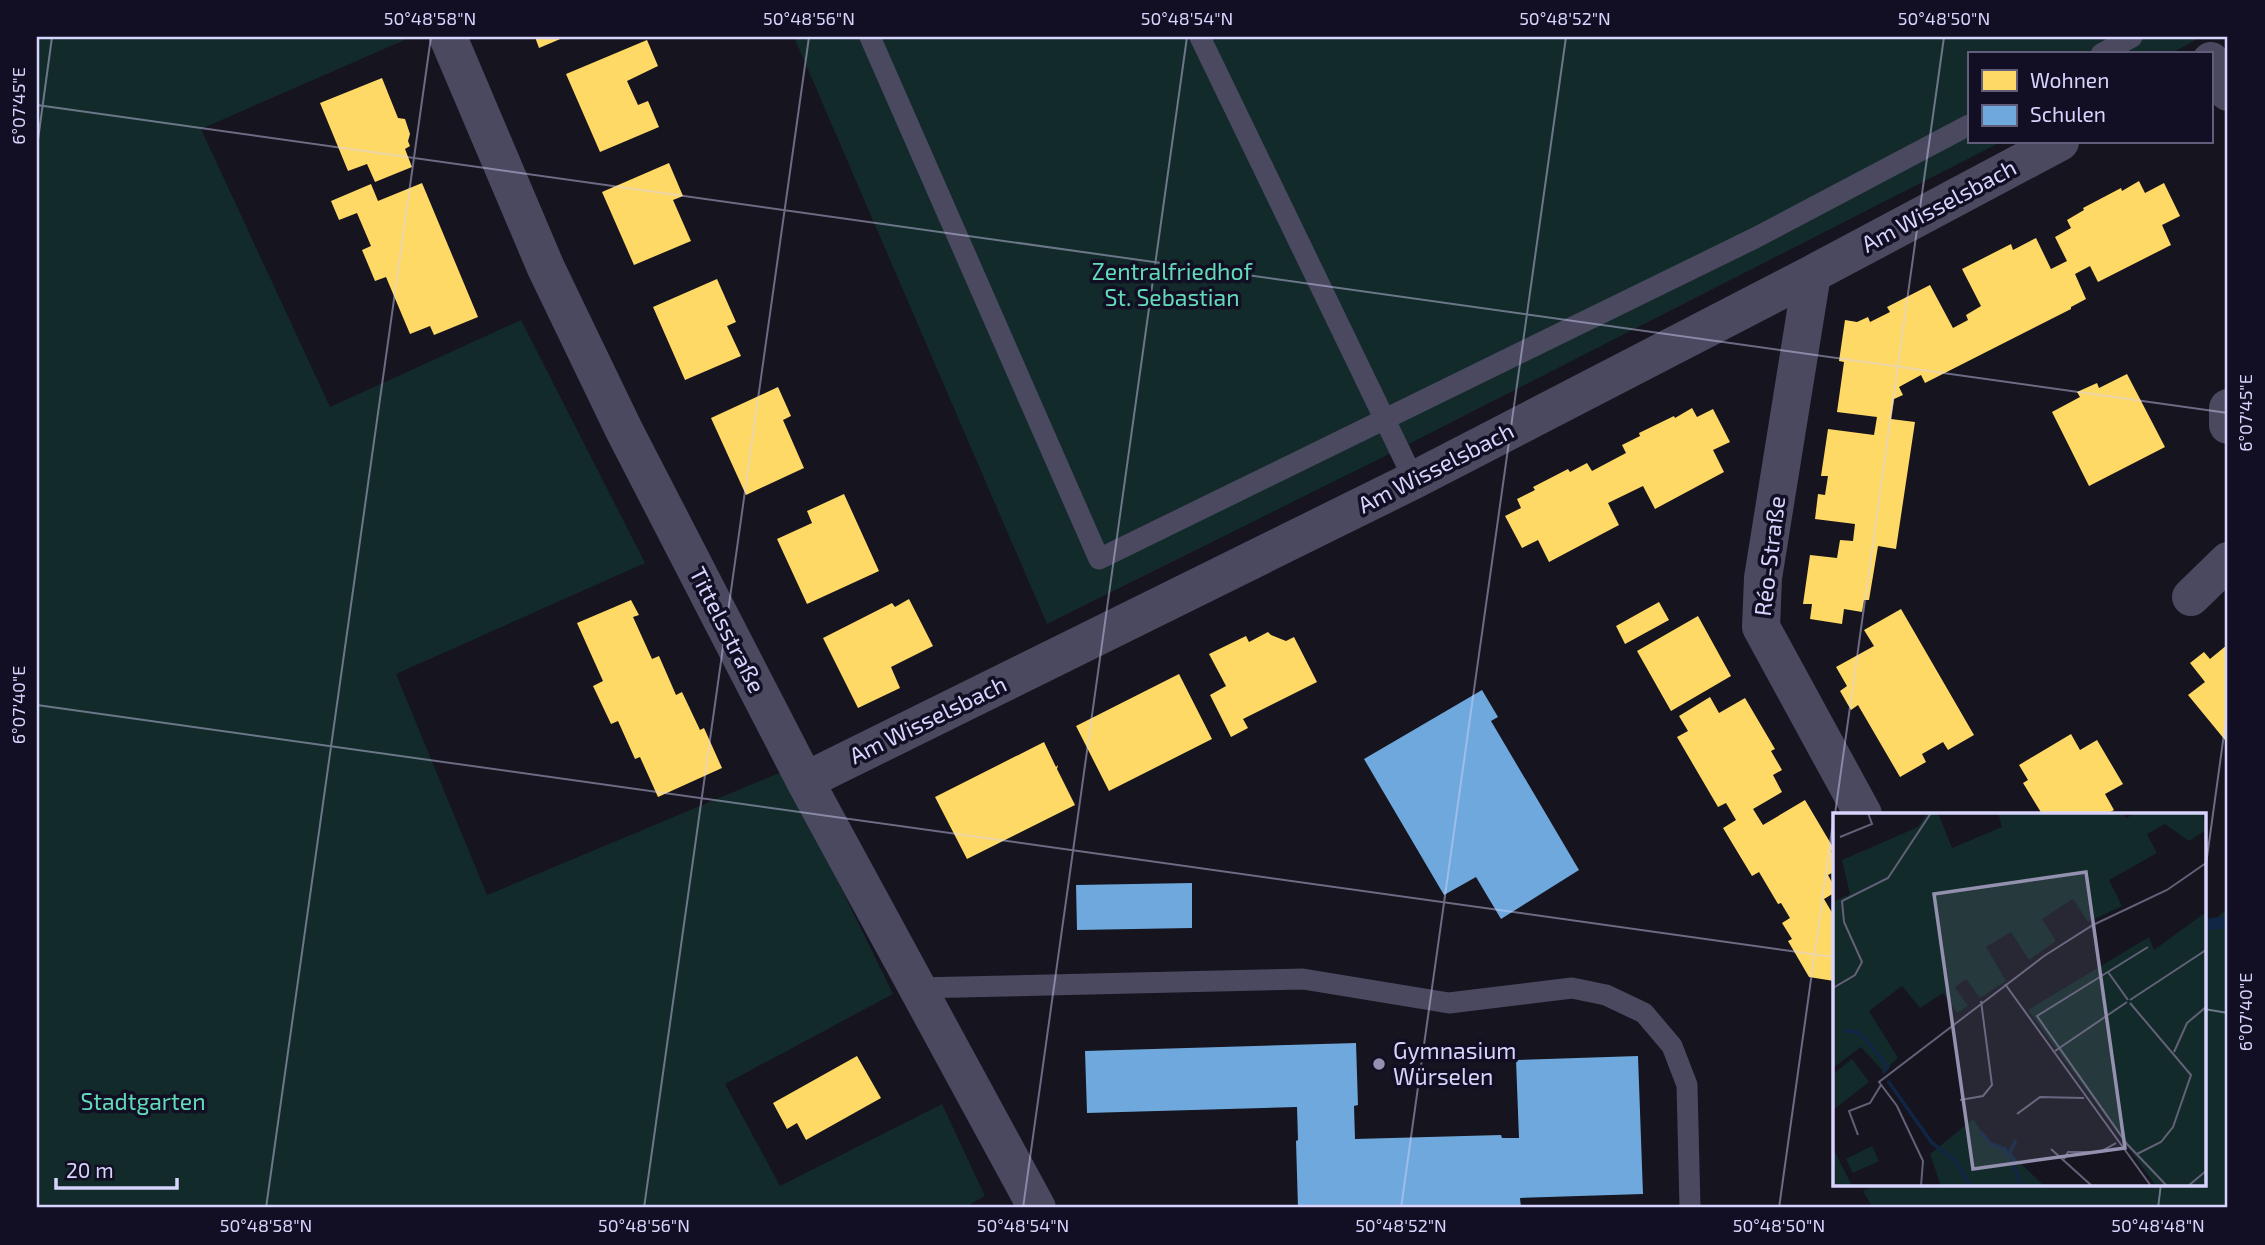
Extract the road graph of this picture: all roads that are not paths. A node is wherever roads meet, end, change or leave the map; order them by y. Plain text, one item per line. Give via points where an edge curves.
1 (448, 37) edge
2 (870, 37) edge
3 (1200, 37) edge
4 (2132, 37) edge
5 (2228, 51) edge
6 (2105, 52) edge
7 (2212, 60) edge
8 (2212, 63) edge
9 (2228, 92) edge
10 (1968, 126) edge
11 (2056, 144) edge
12 (1812, 274) junction
13 (2228, 408) edge
14 (1385, 420) junction
15 (2228, 425) edge
16 (1414, 480) junction
17 (2228, 561) edge
18 (2191, 597) dead end
19 (805, 781) junction
20 (1862, 813) edge
21 (916, 988) junction
22 (1037, 1208) edge
23 (1689, 1208) edge

1 - 19 street, Tittelsstraße via 552,281
2 - 14 lane via 1099,559
3 - 14 lane
4 - 6 lane
5 - 7 street
8 - 9 street
10 - 14 lane via 1755,238
11 - 12 street, Am Wisselsbach
12 - 16 street, Am Wisselsbach
12 - 20 street, Réo-Straße via 1763,578 1761,627
13 - 15 street
14 - 16 lane
16 - 19 street, Am Wisselsbach
17 - 18 street
19 - 21 street, Tittelsstraße
21 - 22 street, Tittelsstraße
21 - 23 lane via 1303,979 1449,1003 1572,988 1606,995 1644,1013 1672,1046 1687,1085

